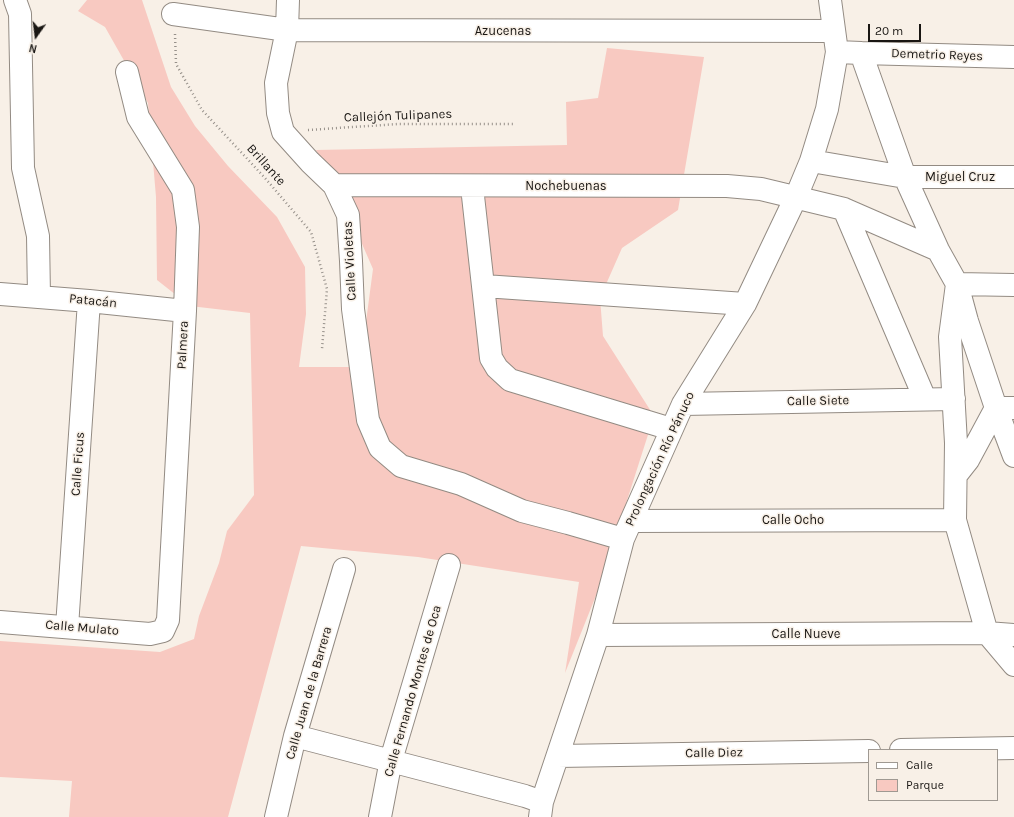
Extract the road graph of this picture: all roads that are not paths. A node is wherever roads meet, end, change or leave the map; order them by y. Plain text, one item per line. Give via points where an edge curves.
1 (15, 0) edge
2 (288, 0) edge
3 (830, 0) edge
4 (173, 14) road end
5 (287, 30) junction
6 (836, 42) junction
7 (861, 53) junction
8 (1014, 58) edge
9 (126, 72) dead end
10 (811, 161) junction
11 (905, 177) junction
12 (1014, 177) edge
13 (334, 185) junction
14 (472, 187) junction
15 (796, 197) junction
16 (844, 209) junction
17 (938, 250) junction
18 (957, 284) junction
19 (1014, 285) edge
20 (484, 286) junction
21 (0, 294) edge
22 (39, 296) junction
23 (89, 300) junction
24 (745, 304) junction
25 (185, 311) junction
26 (925, 399) junction
27 (954, 399) junction
28 (683, 404) junction
29 (1005, 408) edge
30 (672, 429) junction
31 (380, 448) joint
32 (1014, 456) edge
33 (957, 474) junction
34 (955, 520) junction
35 (627, 530) junction
36 (449, 565) dead end
37 (344, 569) dead end
38 (0, 622) edge
39 (67, 626) junction
40 (163, 631) joint
41 (987, 632) junction
42 (598, 635) junction
43 (1014, 635) edge
44 (1014, 665) edge
45 (295, 736) junction
46 (1014, 748) edge
47 (958, 749) edge
48 (868, 751) edge
49 (558, 756) junction
50 (391, 760) junction
51 (541, 810) edge
52 (276, 817) edge
53 (380, 817) edge

1 - 22 street via 20,14 23,168 38,236
2 - 5 street, Calle Violetas
3 - 6 street, Prolongación Río Pánuco
4 - 5 street, Azucenas
5 - 6 street, Azucenas
5 - 13 street, Calle Violetas via 276,83 278,113 283,132
6 - 7 street, Azucenas
6 - 10 street, Prolongación Río Pánuco via 827,109
7 - 8 street, Demetrio Reyes
7 - 11 street
9 - 25 street, Palmera via 138,117 183,190 188,227
10 - 11 street, Miguel Cruz
10 - 15 street, Prolongación Río Pánuco
11 - 12 street, Miguel Cruz
11 - 17 street
13 - 14 street, Nochebuenas
13 - 31 street, Calle Violetas via 348,215 353,309 368,420
14 - 15 street, Nochebuenas via 727,186 761,189
14 - 20 street
15 - 16 street, Nochebuenas
15 - 24 street, Prolongación Río Pánuco
16 - 17 street, Nochebuenas
16 - 26 street
17 - 18 street
18 - 19 street
18 - 27 street via 950,337
18 - 29 street via 967,321
20 - 24 street
20 - 30 street via 491,358 510,380
21 - 22 street, Patacán
22 - 23 street, Patacán
23 - 25 street, Patacán
23 - 39 street, Calle Ficus
24 - 28 street, Prolongación Río Pánuco
25 - 40 street, Palmera via 168,620
26 - 27 street, Calle Siete
26 - 28 street, Calle Siete
27 - 33 street
28 - 30 street, Prolongación Río Pánuco
29 - 32 street
29 - 33 street
30 - 35 street, Prolongación Río Pánuco
31 - 35 street, Calle Ocho via 402,466 461,484 522,511 568,523
33 - 34 street
34 - 35 street, Calle Ocho
34 - 41 street
35 - 42 street, Prolongación Río Pánuco
36 - 50 street, Calle Fernando Montes de Oca
37 - 45 street, Calle Juan de la Barrera
38 - 39 street, Calle Mulato
39 - 40 street, Calle Mulato via 150,634
41 - 42 street, Calle Nueve
41 - 43 street, Calle Nueve
41 - 44 street
42 - 49 street, Prolongación Río Pánuco
45 - 50 street
45 - 52 street, Calle Juan de la Barrera
46 - 47 street
48 - 49 street, Calle Diez
49 - 51 street, Prolongación Río Pánuco
50 - 51 street via 525,796
50 - 53 street, Calle Fernando Montes de Oca

